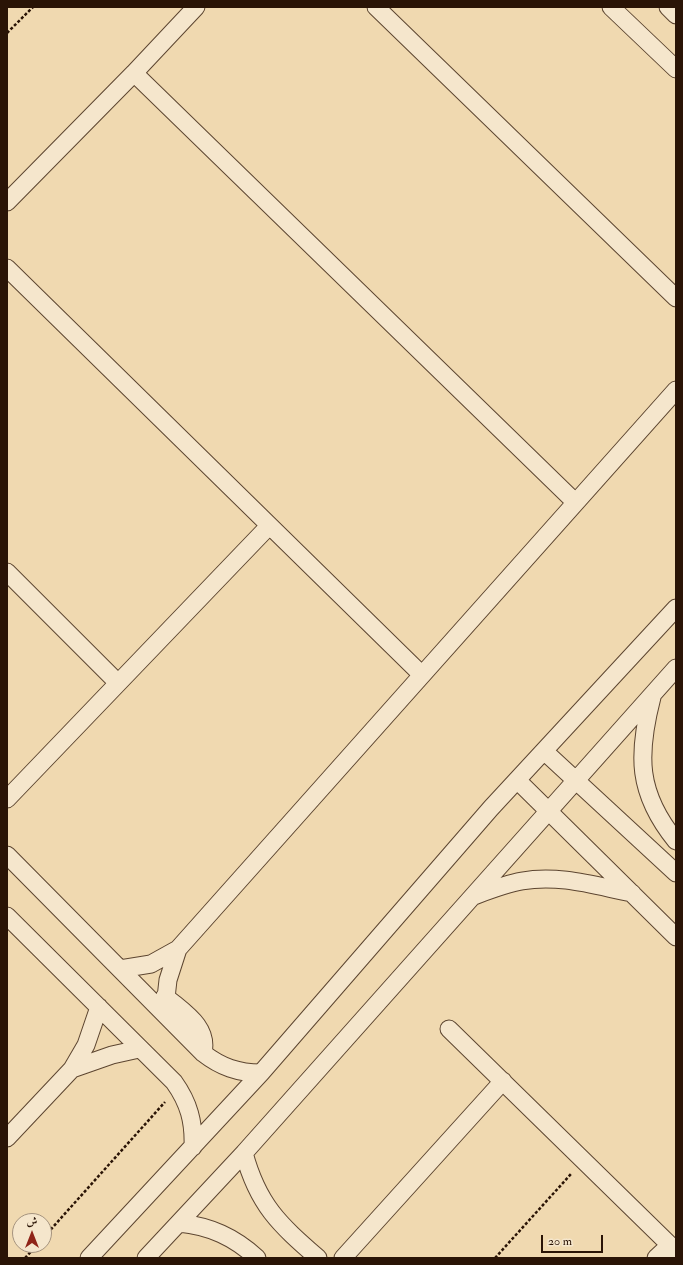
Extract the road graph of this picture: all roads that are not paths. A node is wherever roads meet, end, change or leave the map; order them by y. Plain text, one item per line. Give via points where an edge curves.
1 (196, 7) edge
2 (376, 7) edge
3 (611, 7) edge
4 (668, 7) edge
5 (676, 15) edge
6 (676, 69) edge
7 (134, 73) junction
8 (7, 202) edge
9 (7, 268) edge
10 (676, 298) edge
11 (676, 390) edge
12 (575, 502) junction
13 (269, 526) junction
14 (7, 572) edge
15 (676, 608) edge
16 (676, 668) edge
17 (422, 675) junction
18 (118, 682) junction
19 (653, 693) junction
20 (544, 751) junction
21 (517, 780) junction
22 (576, 780) junction
23 (7, 799) edge
24 (548, 812) junction
25 (676, 841) edge
26 (7, 855) edge
27 (676, 873) edge
28 (632, 893) junction
29 (472, 897) junction
30 (7, 916) edge
31 (676, 937) edge
32 (178, 949) junction
33 (120, 969) junction
34 (165, 996) junction
35 (99, 1007) junction
36 (165, 1015) junction
37 (450, 1029) dead end
38 (139, 1049) junction
39 (203, 1053) junction
40 (72, 1069) junction
41 (261, 1073) junction
42 (503, 1081) junction
43 (7, 1138) edge
44 (193, 1148) junction
45 (244, 1153) junction
46 (179, 1222) junction
47 (673, 1248) edge
48 (89, 1258) edge
49 (146, 1258) edge
50 (257, 1258) edge
51 (318, 1258) edge
52 (343, 1258) edge
53 (656, 1258) edge

1 - 7 street
2 - 10 street
3 - 6 street
4 - 5 street
7 - 8 street
7 - 12 street
9 - 13 street
11 - 12 street
12 - 17 street
13 - 17 street
13 - 18 street
14 - 18 street
15 - 20 street
16 - 19 street
17 - 32 street
18 - 23 street
19 - 22 street
19 - 25 street via 643,737 642,766 645,784 655,810
20 - 21 street
20 - 22 street
21 - 24 street
21 - 41 street
22 - 24 street
22 - 27 street
24 - 28 street
24 - 29 street
26 - 33 street
28 - 29 street via 575,881 548,879 510,884
28 - 31 street
29 - 45 street
30 - 35 street
32 - 33 street via 151,964
32 - 34 street
33 - 36 street
34 - 36 street
34 - 39 street via 199,1027 204,1040
35 - 38 street
35 - 40 street via 86,1046
36 - 39 street
37 - 42 street
38 - 40 street
38 - 44 street via 178,1089 191,1113 194,1130
39 - 41 street via 224,1067 248,1073
40 - 43 street
41 - 44 street
42 - 47 street
42 - 52 street
44 - 48 street
45 - 46 street
45 - 51 street via 267,1208 288,1232
46 - 49 street
46 - 50 street via 201,1226 229,1236
47 - 53 street

